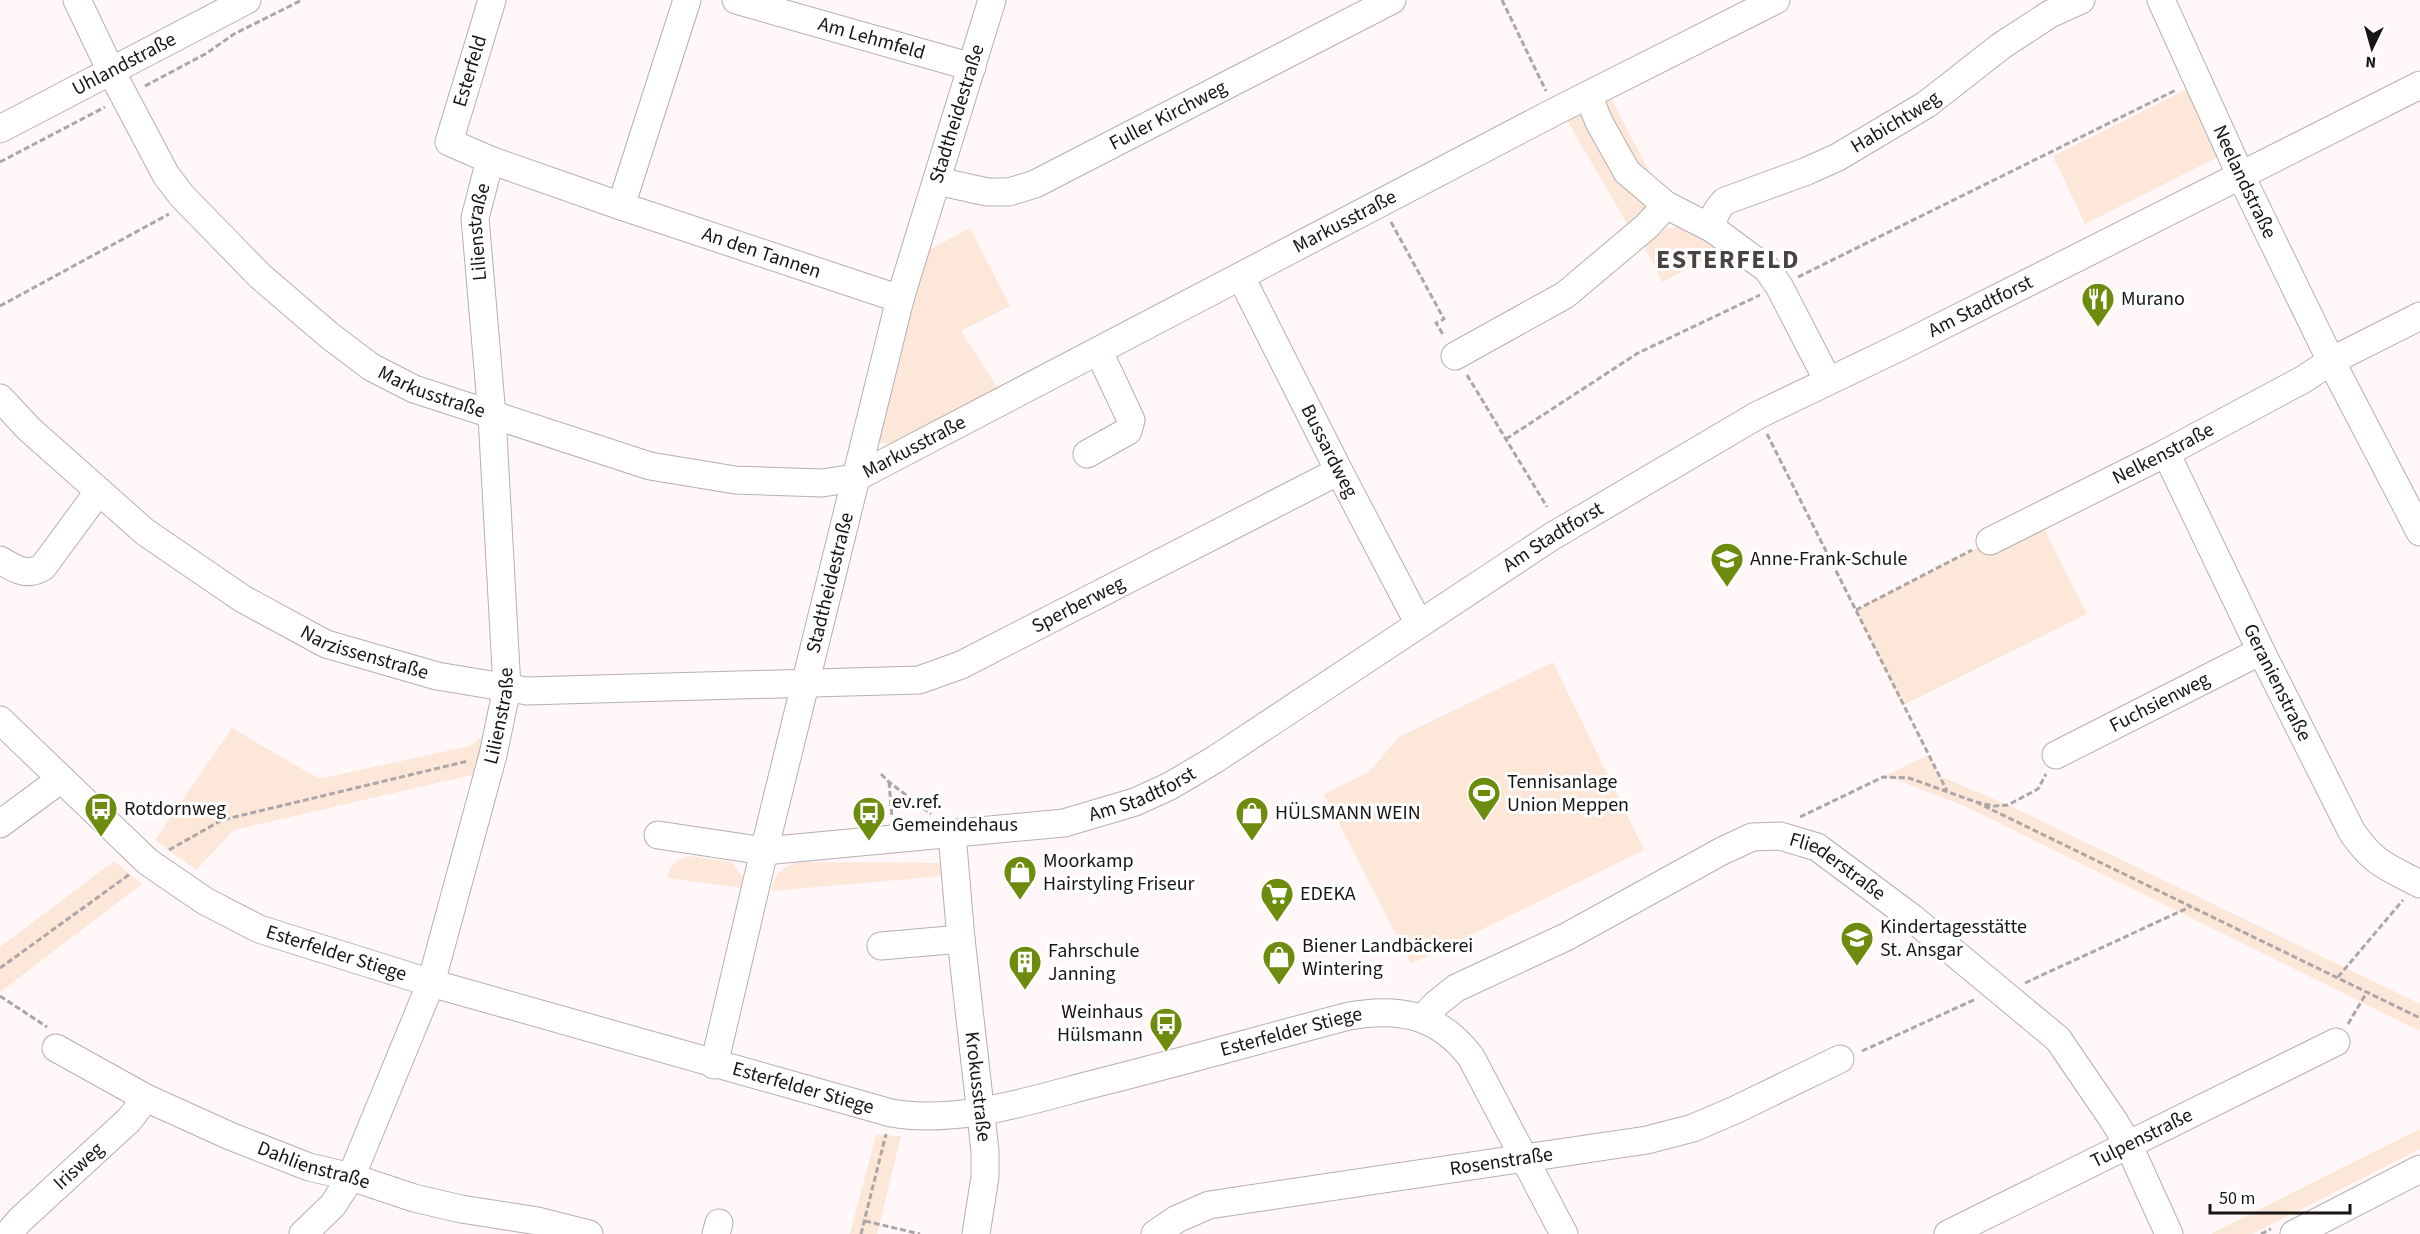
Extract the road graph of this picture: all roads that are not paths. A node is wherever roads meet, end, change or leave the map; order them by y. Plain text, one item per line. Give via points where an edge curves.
1 (77, 0) edge
2 (247, 0) edge
3 (492, 0) edge
4 (687, 0) edge
5 (736, 0) edge
6 (993, 0) edge
7 (1392, 0) edge
8 (1776, 0) edge
9 (2081, 0) edge
10 (2161, 0) edge
11 (972, 68) junction
12 (111, 71) junction
13 (2420, 86) edge
14 (1588, 96) junction
15 (0, 129) edge
16 (449, 142) joint
17 (490, 160) junction
18 (2241, 176) junction
19 (937, 181) junction
20 (1666, 205) junction
21 (621, 206) junction
22 (1713, 229) junction
23 (1241, 277) junction
24 (900, 299) junction
25 (2420, 316) edge
26 (1099, 352) junction
27 (1455, 356) dead end
28 (2331, 361) junction
29 (1828, 381) junction
30 (1, 401) edge
31 (492, 416) junction
32 (2166, 453) junction
33 (1087, 454) dead end
34 (1338, 471) junction
35 (855, 478) junction
36 (99, 491) junction
37 (2420, 532) edge
38 (1990, 541) road end
39 (0, 560) edge
40 (1419, 624) junction
41 (2261, 651) junction
42 (805, 684) junction
43 (507, 688) junction
44 (0, 720) edge
45 (2056, 755) road end
46 (61, 779) junction
47 (0, 824) edge
48 (952, 834) junction
49 (658, 835) dead end
50 (764, 851) junction
51 (2419, 884) edge
52 (961, 939) junction
53 (881, 946) dead end
54 (431, 983) junction
55 (1423, 1018) junction
56 (2336, 1042) road end
57 (56, 1048) road end
58 (1840, 1059) road end
59 (714, 1065) junction
60 (146, 1098) junction
61 (981, 1112) junction
62 (2129, 1146) junction
63 (1525, 1157) junction
64 (2420, 1169) edge
65 (351, 1177) junction
66 (8, 1234) edge
67 (303, 1234) edge
68 (589, 1234) edge
69 (976, 1234) edge
70 (1155, 1234) edge
71 (1564, 1234) edge
72 (1948, 1234) edge
73 (2169, 1234) edge
74 (2294, 1234) edge

1 - 12 street, Markusstraße
2 - 12 street, Uhlandstraße
3 - 16 street, Esterfeld
4 - 21 street
5 - 11 street, Am Lehmfeld
6 - 11 street, Stadtheidestraße
7 - 19 street, Fuller Kirchweg via 1035,184 1009,192 987,192
8 - 14 street, Markusstraße
9 - 22 street, Habichtweg via 2001,46 1927,104 1838,157 1725,201 1716,209
10 - 18 street, Neelandstraße
11 - 19 street, Stadtheidestraße
12 - 15 street, Uhlandstraße
12 - 31 street, Markusstraße via 166,175 260,276 370,367 414,389
13 - 18 street, Am Stadtforst
14 - 20 street via 1627,172
14 - 23 street, Markusstraße
16 - 17 street, An den Tannen
17 - 21 street, An den Tannen
17 - 31 street, Lilienstraße via 475,218
18 - 28 street, Neelandstraße
18 - 29 street, Am Stadtforst
19 - 24 street, Stadtheidestraße
20 - 22 street
20 - 27 street via 1647,226 1565,295
21 - 24 street, An den Tannen
22 - 29 street via 1758,262 1779,286
23 - 26 street, Markusstraße
23 - 34 street, Bussardweg
24 - 35 street, Stadtheidestraße
25 - 28 street
26 - 33 street via 1131,420 1128,431
26 - 35 street, Markusstraße
28 - 32 street, Nelkenstraße
28 - 37 street, Neelandstraße
29 - 40 street, Am Stadtforst via 1758,415 1551,537
30 - 36 street, Narzissenstraße
31 - 35 street, Markusstraße via 650,466 735,480 822,483
31 - 43 street, Lilienstraße
32 - 38 street, Nelkenstraße
32 - 41 street, Geranienstraße
34 - 40 street, Bussardweg
34 - 42 street, Sperberweg via 942,673 919,680
35 - 42 street, Stadtheidestraße
36 - 39 street via 43,567 32,573 24,572
36 - 43 street, Narzissenstraße via 145,532 243,599 326,644 437,676
40 - 48 street, Am Stadtforst via 1214,760 1135,802 1065,822
41 - 45 street, Fuchsienweg
41 - 51 street, Geranienstraße via 2352,832 2376,862
42 - 43 street, Narzissenstraße via 527,692
42 - 50 street, Stadtheidestraße
43 - 54 street, Lilienstraße via 493,755
44 - 46 street, Esterfelder Stiege
46 - 47 street
46 - 54 street, Esterfelder Stiege via 135,870 259,929
48 - 50 street, Am Stadtforst
48 - 52 street, Krokusstraße
49 - 50 street, Am Stadtforst
50 - 59 street, Stadtheidestraße
52 - 53 street
52 - 61 street, Krokusstraße
54 - 59 street, Esterfelder Stiege
54 - 65 street, Lilienstraße
55 - 61 street, Esterfelder Stiege via 1376,1011 1349,1016
55 - 62 street, Fliederstraße via 1456,988 1566,937 1722,851 1752,837 1780,836 1817,847 1911,917 2058,1039
55 - 63 street, Esterfelder Stiege via 1459,1041 1471,1057
56 - 62 street, Tulpenstraße
57 - 60 street, Dahlienstraße
58 - 63 street, Rosenstraße via 1693,1128 1647,1140
59 - 61 street, Esterfelder Stiege via 887,1128
60 - 65 street, Dahlienstraße via 309,1167
60 - 66 street, Irisweg via 129,1120
61 - 69 street, Krokusstraße via 985,1177
62 - 72 street, Tulpenstraße
62 - 73 street, Fliederstraße
63 - 70 street, Rosenstraße via 1209,1205
63 - 71 street, Esterfelder Stiege
64 - 74 street
65 - 67 street, Lilienstraße via 333,1204
65 - 68 street, Dahlienstraße via 414,1198

